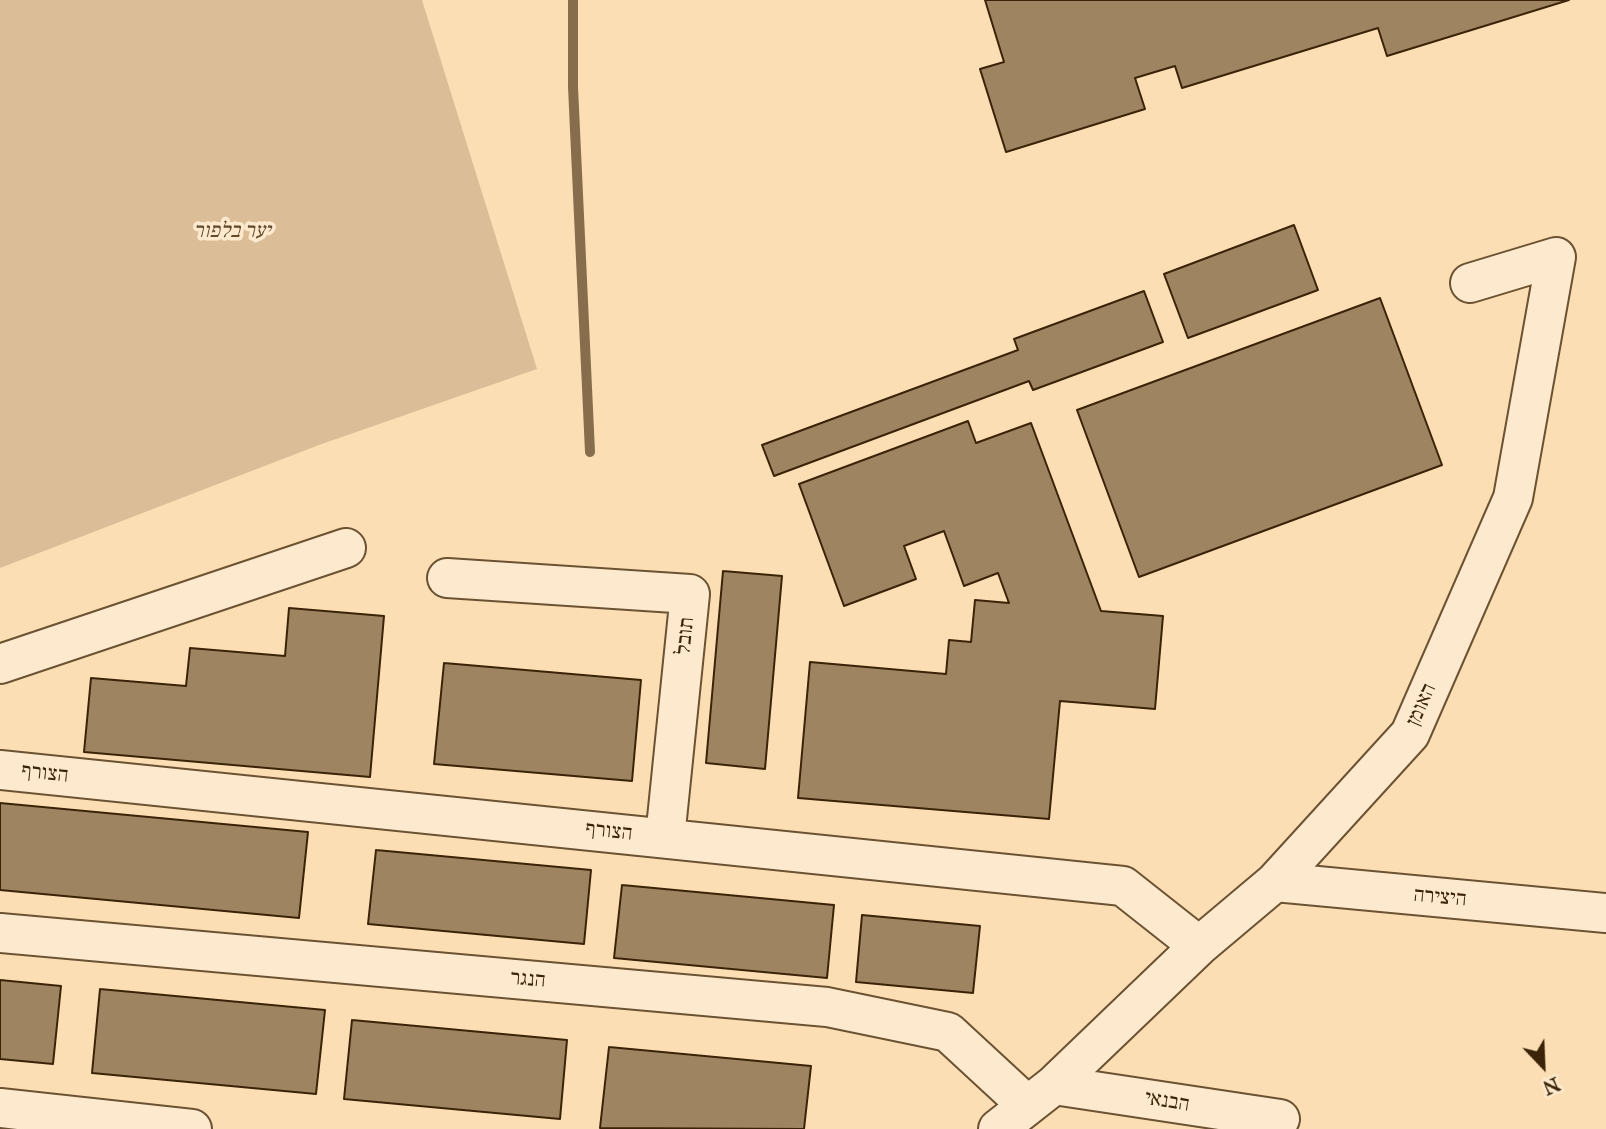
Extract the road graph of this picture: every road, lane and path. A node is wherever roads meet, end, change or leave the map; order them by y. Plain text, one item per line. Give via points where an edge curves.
1 (1470, 283) dead end
2 (346, 548) dead end
3 (447, 578) dead end
4 (0, 664) edge
5 (0, 770) edge
6 (665, 838) junction
7 (1275, 882) junction
8 (1606, 913) edge
9 (0, 933) edge
10 (1199, 946) junction
11 (1040, 1095) junction
12 (0, 1108) edge
13 (1280, 1119) dead end
14 (192, 1129) edge
15 (998, 1129) edge

1 - 7 street, האומן via 1556,257 1513,498 1410,734
2 - 4 street
3 - 6 street, תובל via 690,594
5 - 6 street, הצורף
6 - 10 street, הצורף via 1123,887
7 - 8 street, היצירה
7 - 10 street, האומן
9 - 11 street, הנגר via 827,1007 948,1032
10 - 11 street, האומן
11 - 13 street, הבנאי
11 - 15 street, האומן
12 - 14 street

